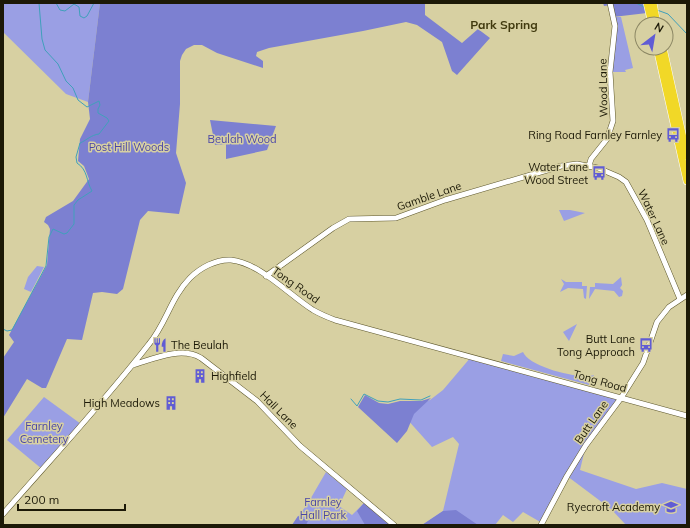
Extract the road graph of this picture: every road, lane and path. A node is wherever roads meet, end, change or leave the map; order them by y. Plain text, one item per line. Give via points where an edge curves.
1 (610, 3) edge
2 (647, 3) edge
3 (652, 3) edge
4 (652, 12) junction
5 (652, 16) edge
6 (654, 16) edge
7 (659, 56) edge
8 (665, 56) edge
9 (687, 156) edge
10 (589, 166) junction
11 (687, 181) edge
12 (266, 276) junction
13 (687, 295) edge
14 (680, 299) junction
15 (133, 365) junction
16 (621, 398) junction
17 (687, 416) edge
18 (3, 514) edge
19 (394, 525) edge
20 (540, 525) edge

1 - 10 street, Wood Lane via 614,26 610,72 613,121 607,139 591,159
2 - 4 highway
3 - 4 highway
4 - 5 highway
4 - 6 highway
7 - 11 highway
8 - 9 highway
10 - 12 street, Gamble Lane via 562,166 444,200 396,218 349,219
10 - 14 street, Water Lane via 608,172 626,182 647,220
12 - 15 street, Tong Road via 249,266 231,260 206,266 181,288 154,337
12 - 16 street, Tong Road via 313,310 335,320
13 - 14 street, Butt Lane
14 - 16 street, Butt Lane via 669,307 657,322 643,363
15 - 18 street, Tong Road
15 - 19 street, Hall Lane via 181,353 194,354 201,358 257,400 300,446
16 - 17 street, Tong Road
16 - 20 street, Butt Lane via 586,445

